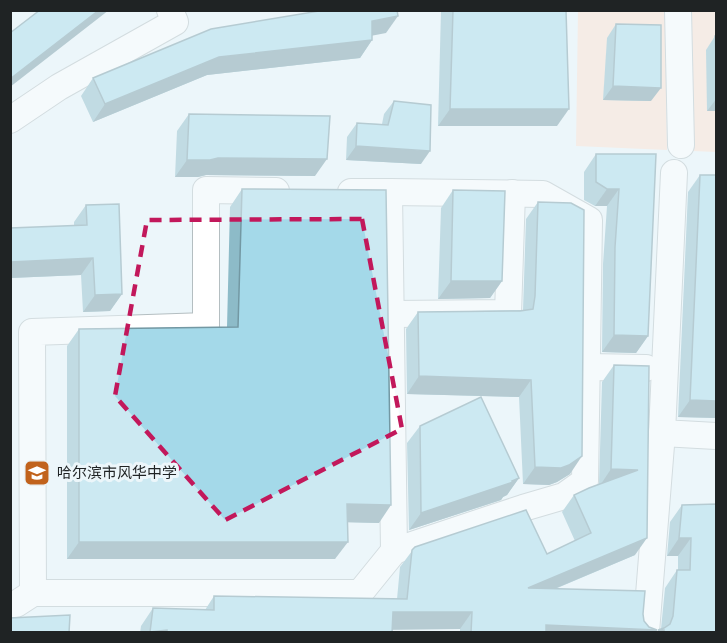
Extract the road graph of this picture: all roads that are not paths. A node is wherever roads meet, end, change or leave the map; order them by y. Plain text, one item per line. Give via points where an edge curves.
1 (170, 10) edge
2 (678, 10) edge
3 (10, 120) edge
4 (681, 145) dead end
5 (674, 173) dead end
6 (298, 191) edge
7 (332, 191) edge
8 (389, 192) junction
9 (512, 193) junction
10 (391, 314) junction
11 (587, 367) junction
12 (665, 369) junction
13 (662, 434) junction
14 (717, 436) edge
15 (394, 552) junction
16 (22, 598) edge
17 (646, 633) edge

1 - 3 lane via 175,22 59,87
2 - 4 lane
5 - 12 lane
6 - 16 lane via 206,190 206,326 32,332
7 - 8 lane
8 - 9 lane
8 - 10 lane
9 - 10 lane via 508,313
9 - 11 lane via 543,194 589,220
10 - 15 lane
11 - 12 lane
11 - 15 lane via 585,481 564,496
12 - 13 lane
13 - 14 lane
13 - 17 lane
15 - 16 lane via 360,593

